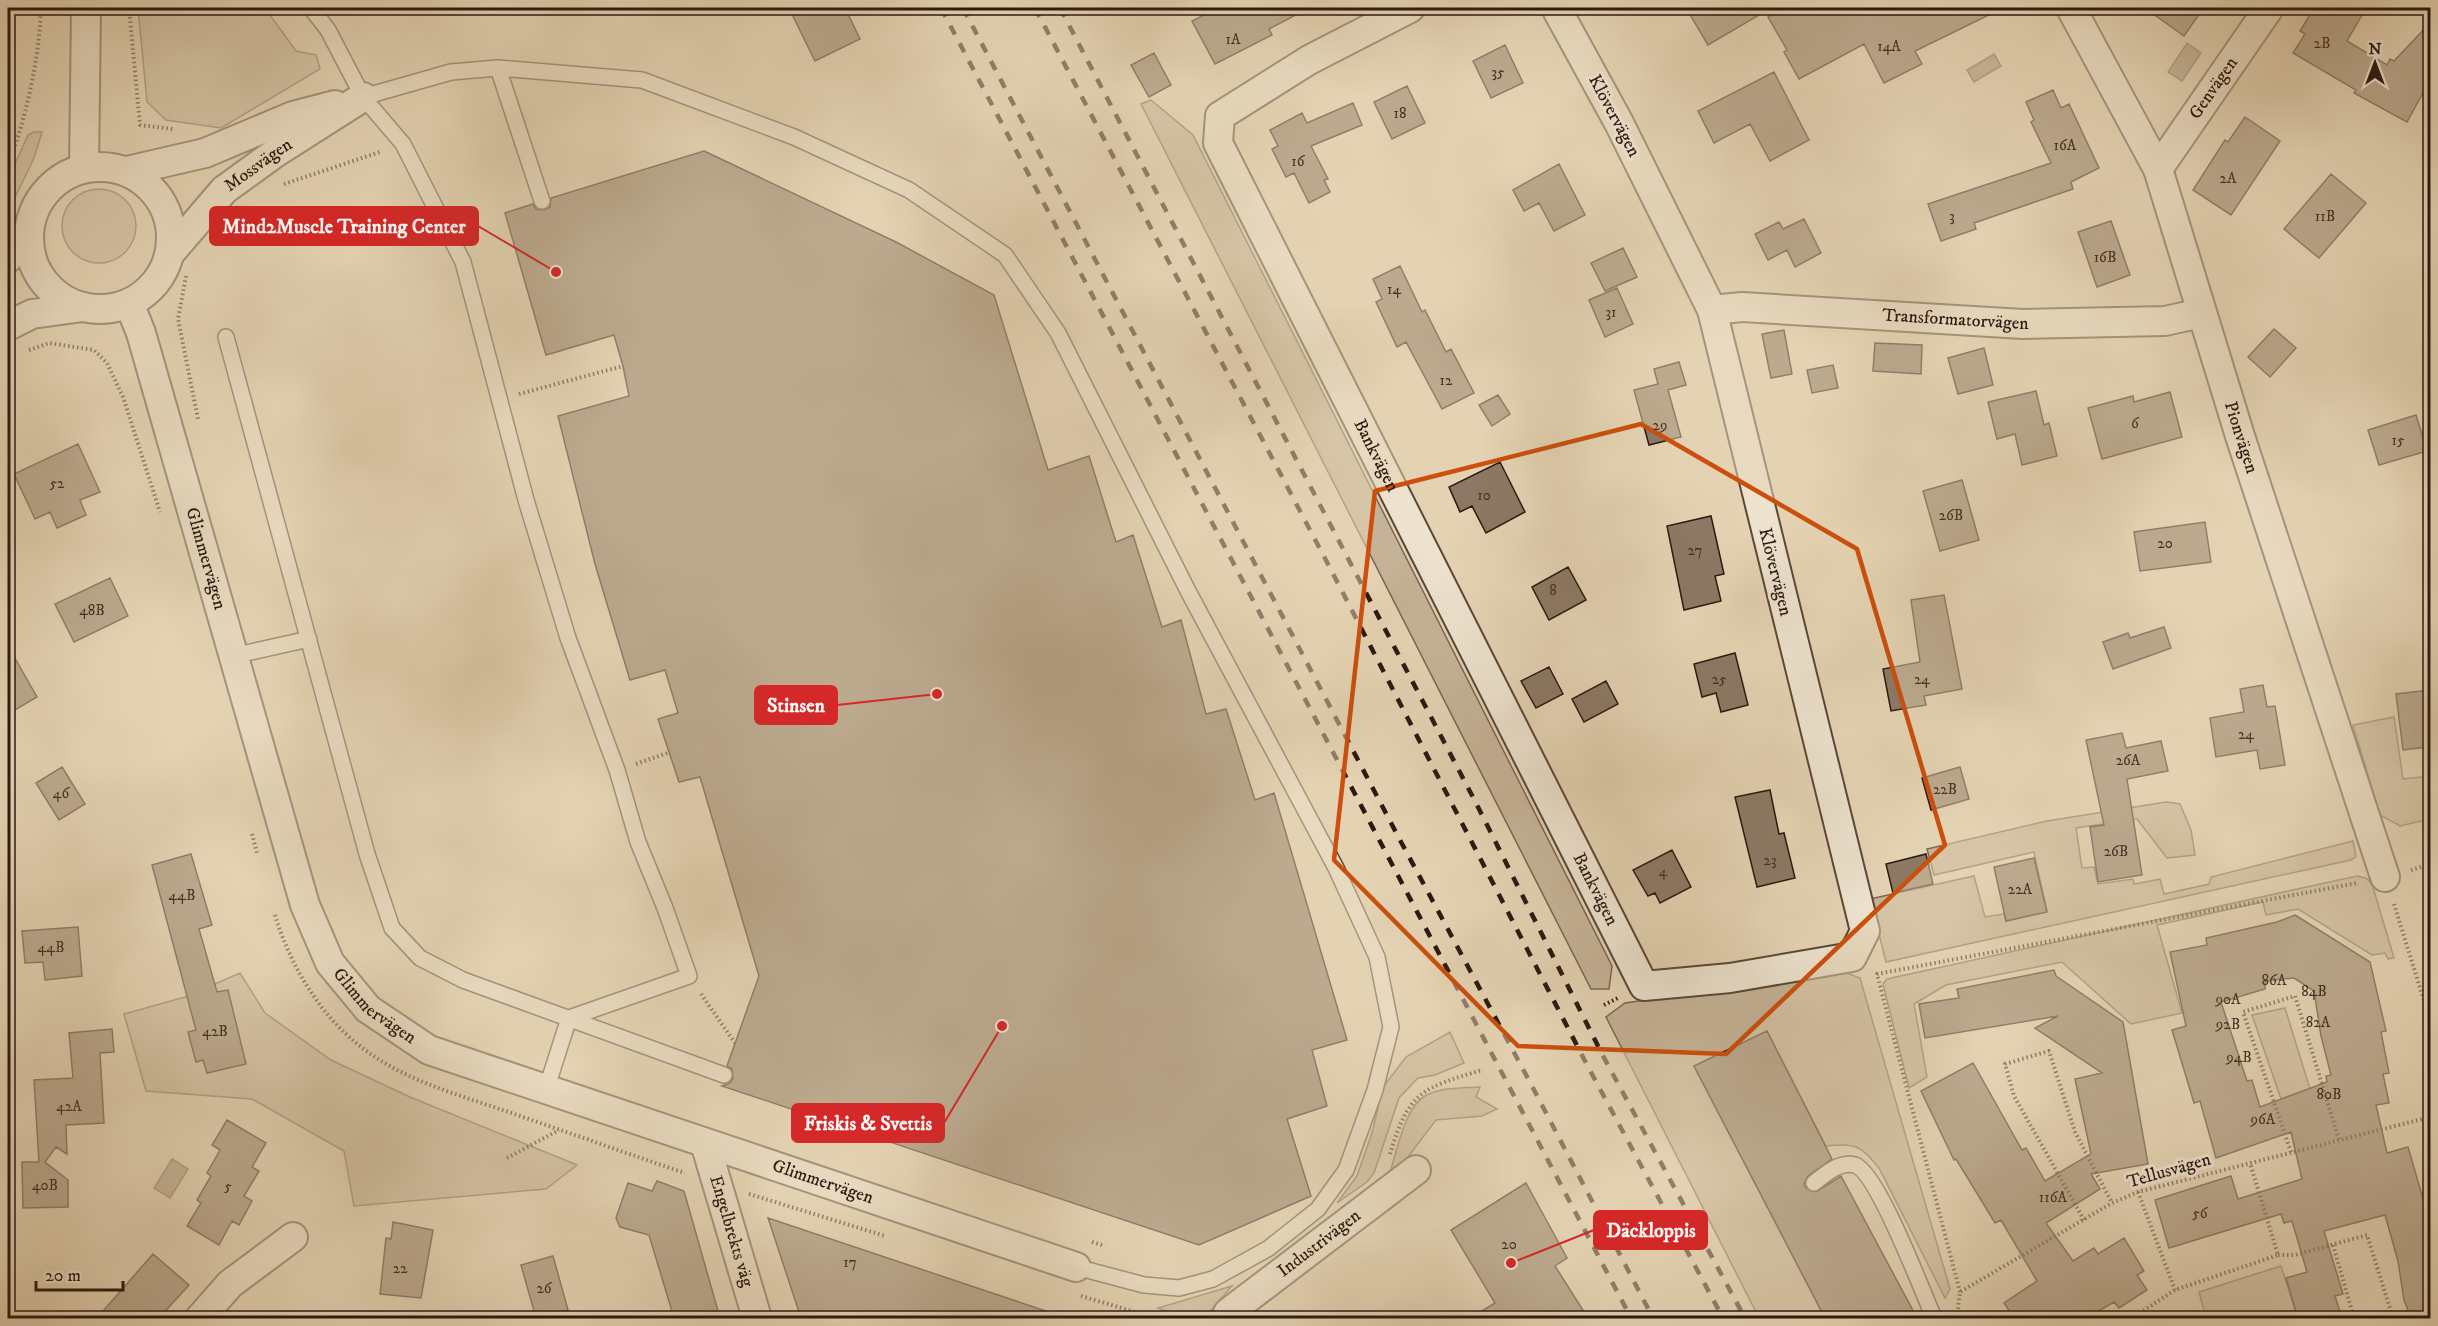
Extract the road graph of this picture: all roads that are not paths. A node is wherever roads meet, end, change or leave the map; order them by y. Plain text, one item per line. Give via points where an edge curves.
1 (86, 8) edge
2 (311, 8) edge
3 (1410, 8) edge
4 (1556, 8) edge
5 (2071, 8) edge
6 (2269, 8) edge
7 (498, 68) junction
8 (363, 97) junction
9 (84, 167) junction
10 (2158, 169) junction
11 (127, 171) junction
12 (542, 201) dead end
13 (28, 232) junction
14 (8, 258) edge
15 (178, 262) junction
16 (129, 303) junction
17 (84, 307) junction
18 (1712, 310) junction
19 (2201, 313) junction
20 (8, 326) edge
21 (226, 337) dead end
22 (309, 639) junction
23 (233, 656) junction
24 (2385, 877) road end
25 (1644, 986) joint
26 (569, 1018) junction
27 (724, 1075) dead end
28 (546, 1090) junction
29 (705, 1143) junction
30 (1416, 1170) dead end
31 (1814, 1183) dead end
32 (293, 1237) dead end
33 (1076, 1267) joint
34 (200, 1318) edge
35 (757, 1318) edge
36 (1226, 1318) edge
37 (1932, 1318) edge

1 - 9 street
2 - 8 lane via 328,30
3 - 25 street, Bankvägen via 1309,60 1220,116 1218,143
4 - 18 street, Klövervägen via 1619,123
5 - 10 street, Pionvägen
6 - 10 street, Genvägen
7 - 8 lane, Mossvägen via 451,72
7 - 12 lane
7 - 33 lane, Mossvägen via 642,80 715,106 909,190 1005,255 1058,333 1188,591 1336,868 1377,957 1391,1028 1375,1090 1346,1170 1317,1209 1269,1248 1213,1279 1179,1288 1144,1285
8 - 11 street, Mossvägen via 293,116 205,153
8 - 15 street, Mossvägen via 224,190
8 - 26 lane via 403,144 463,262 567,638 689,976
9 - 11 street, Mossvägen
9 - 13 street, Mossvägen via 46,190 35,207
10 - 19 street, Pionvägen
11 - 15 street, Mossvägen via 149,185 159,197 170,220
13 - 14 street, Mossvägen
13 - 17 street, Mossvägen via 30,254 40,277 56,296
15 - 16 street, Mossvägen via 147,292
16 - 17 street, Mossvägen via 107,309
16 - 23 street, Glimmervägen via 141,333
17 - 20 street, Mossvägen via 32,314
18 - 19 street, Transformatorvägen via 1742,307 2023,324 2165,321
18 - 25 street, Klövervägen via 1865,931 1852,957 1730,978
19 - 24 street, Pionvägen
21 - 22 lane
22 - 23 lane
22 - 26 lane via 367,854 393,928 420,958 463,980
23 - 28 street, Glimmervägen via 305,905 330,963 368,1009 429,1050
26 - 27 lane
26 - 28 lane
28 - 29 street, Glimmervägen
29 - 33 street, Glimmervägen
29 - 35 street, Engelbrekts väg
30 - 36 street, Industrivägen
31 - 37 lane via 1837,1167 1854,1165 1870,1177
32 - 34 street via 230,1284

